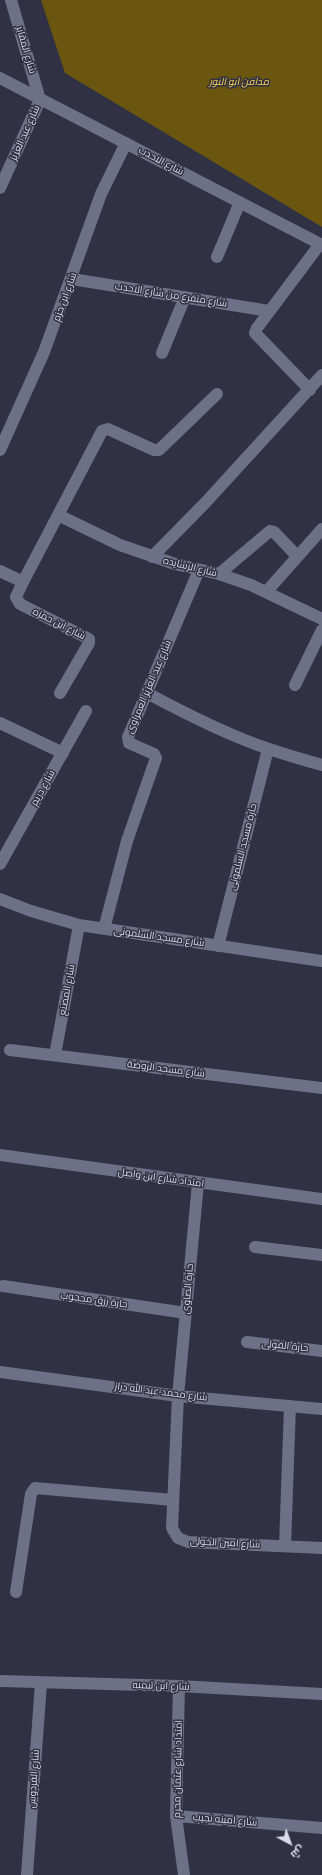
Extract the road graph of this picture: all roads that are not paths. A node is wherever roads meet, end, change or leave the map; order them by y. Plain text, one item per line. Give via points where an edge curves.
1 (11, 0) edge
2 (1, 80) edge
3 (40, 100) junction
4 (126, 143) junction
5 (0, 188) edge
6 (240, 202) junction
7 (321, 245) edge
8 (216, 257) dead end
9 (72, 279) junction
10 (185, 296) junction
11 (269, 311) junction
12 (162, 353) dead end
13 (322, 375) edge
14 (310, 390) junction
15 (217, 394) dead end
16 (0, 450) edge
17 (58, 515) junction
18 (321, 530) edge
19 (297, 556) junction
20 (152, 557) junction
21 (199, 570) junction
22 (0, 571) edge
23 (219, 574) junction
24 (23, 582) junction
25 (266, 591) junction
26 (322, 619) edge
27 (322, 630) edge
28 (295, 685) dead end
29 (60, 693) dead end
30 (147, 693) junction
31 (86, 712) dead end
32 (0, 723) edge
33 (268, 749) junction
34 (63, 753) junction
35 (322, 765) edge
36 (0, 864) edge
37 (0, 899) edge
38 (79, 925) junction
39 (104, 929) junction
40 (218, 946) junction
41 (322, 961) edge
42 (10, 1050) dead end
43 (55, 1056) junction
44 (322, 1088) edge
45 (0, 1155) edge
46 (198, 1183) junction
47 (322, 1199) edge
48 (255, 1247) dead end
49 (322, 1255) edge
50 (3, 1286) dead end
51 (186, 1313) junction
52 (247, 1342) dead end
53 (322, 1350) edge
54 (0, 1372) edge
55 (178, 1396) junction
56 (290, 1406) junction
57 (322, 1409) edge
58 (173, 1500) junction
59 (285, 1546) junction
60 (322, 1548) edge
61 (16, 1592) dead end
62 (0, 1681) edge
63 (41, 1683) junction
64 (179, 1686) junction
65 (322, 1694) edge
66 (176, 1816) junction
67 (322, 1828) edge
68 (27, 1875) edge
69 (184, 1875) edge

1 - 3 street, شارع المقابر
2 - 3 street, شارع الاحدب
3 - 4 street, شارع الاحدب
3 - 5 street, شارع عبد العزيز
4 - 6 street, شارع الاحدب
4 - 9 street, شارع ابن حزم via 108,176 94,211
6 - 7 street, شارع الاحدب
6 - 8 street
7 - 11 street
9 - 10 street, شارع متفرع من شارع الاحدب
9 - 16 street, شارع ابن حزم via 44,352
10 - 11 street, شارع متفرع من شارع الاحدب
10 - 12 street
11 - 14 street via 256,329 256,335
13 - 14 street
14 - 20 street
15 - 17 street via 159,450 108,429 102,431
17 - 20 street, شارع الرشايده via 113,542
17 - 24 street
18 - 19 street
19 - 23 street via 270,531
19 - 25 street
20 - 21 street, شارع الرشايده
21 - 23 street, شارع الرشايده
21 - 30 street, شارع عبد العزيز العمراوى
22 - 24 street
23 - 25 street, شارع الرشايده
24 - 29 street, شارع ابن حمزه via 16,597 20,604 90,640
25 - 26 street, شارع الرشايده
27 - 28 street
30 - 33 street via 206,723
30 - 39 street, شارع عبد العزيز العمراوى via 127,740 130,744 154,754 156,758 127,841
31 - 34 street, شارع دريم
32 - 34 street
33 - 35 street
33 - 40 street, حارة مسجد السلمونى
34 - 36 street, شارع دريم
37 - 38 street, شارع مسجد السلمونى
38 - 39 street, شارع مسجد السلمونى
38 - 43 street, شارع المصنع
39 - 40 street, شارع مسجد السلمونى
40 - 41 street, شارع مسجد السلمونى
42 - 43 street, شارع مسجد الروضة
43 - 44 street, شارع مسجد الروضة
45 - 46 street, امتداد شارع ابن واصل
46 - 47 street, امتداد شارع ابن واصل
46 - 51 street, حارة الصاوى
48 - 49 street
50 - 51 street, حارة رزق محجوب
51 - 55 street, حارة الصاوى
52 - 53 street, حارة الفولى
54 - 55 street, شارع محمد عبد الله دراز
55 - 56 street, شارع محمد عبد الله دراز
55 - 58 street, شارع امين الخولى
56 - 57 street, شارع محمد عبد الله دراز
56 - 59 street
58 - 59 street, شارع امين الخولى via 172,1528 183,1541
58 - 61 street via 35,1488 31,1494
59 - 60 street, شارع امين الخولى
62 - 63 street, شارع ابن تيميه
63 - 64 street, شارع ابن تيميه
63 - 68 street, شارع الفردوس
64 - 65 street, شارع ابن تيميه
64 - 66 street, امتداد شارع عثمان محرم
66 - 67 street, شارع امينه نجيب
66 - 69 street, امتداد شارع عثمان محرم

